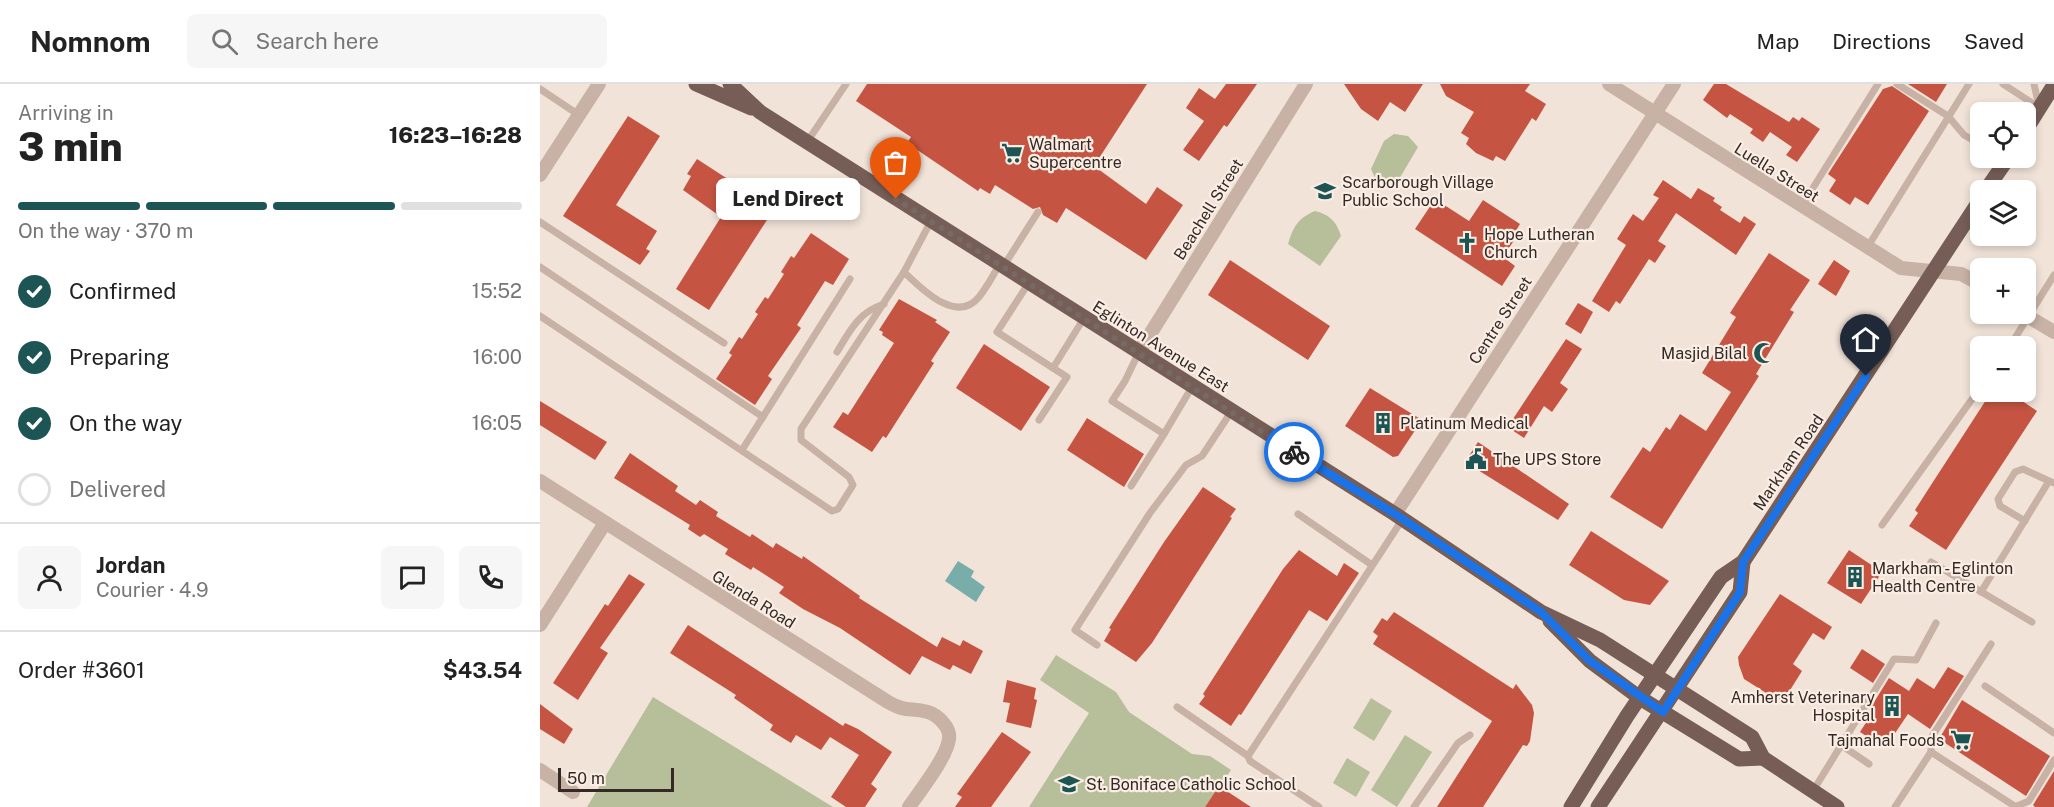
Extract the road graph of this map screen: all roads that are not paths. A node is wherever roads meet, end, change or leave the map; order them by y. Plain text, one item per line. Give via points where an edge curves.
1 (599, 84) edge
2 (696, 84) edge
3 (730, 84) edge
4 (846, 84) edge
5 (1306, 84) edge
6 (1609, 84) edge
7 (1674, 84) edge
8 (1878, 84) edge
9 (1897, 84) edge
10 (1969, 84) edge
11 (2003, 84) edge
12 (2034, 84) edge
13 (2054, 86) edge
14 (540, 89) edge
15 (2040, 108) junction
16 (760, 112) junction
17 (1654, 114) junction
18 (2036, 114) edge
19 (579, 115) junction
20 (1948, 116) junction
21 (1970, 138) edge
22 (807, 142) junction
23 (540, 175) edge
24 (1801, 207) junction
25 (1038, 212) dead end
26 (1970, 216) edge
27 (931, 221) junction
28 (540, 222) edge
29 (1867, 248) junction
30 (1001, 266) junction
31 (540, 267) edge
32 (904, 272) junction
33 (1934, 273) junction
34 (2054, 275) edge
35 (850, 279) dead end
36 (1970, 279) edge
37 (1028, 284) junction
38 (2036, 300) edge
39 (884, 304) junction
40 (540, 316) edge
41 (1084, 318) junction
42 (2036, 320) edge
43 (2054, 332) edge
44 (724, 343) dead end
45 (837, 352) dead end
46 (1138, 352) junction
47 (1053, 368) junction
48 (1192, 387) junction
49 (1970, 402) edge
50 (1231, 412) junction
51 (763, 417) junction
52 (1039, 420) dead end
53 (1164, 434) junction
54 (742, 450) junction
55 (540, 481) edge
56 (2051, 482) edge
57 (1131, 486) dead end
58 (1298, 514) dead end
59 (1399, 517) junction
60 (2025, 521) junction
61 (605, 523) junction
62 (1882, 525) dead end
63 (1743, 562) junction
64 (1931, 562) dead end
65 (1372, 565) junction
66 (1981, 592) junction
67 (1541, 612) junction
68 (2032, 622) dead end
69 (1936, 623) dead end
70 (540, 625) edge
71 (1991, 644) dead end
72 (1097, 645) dead end
73 (1655, 675) junction
74 (1985, 686) dead end
75 (1677, 690) junction
76 (1640, 698) junction
77 (1177, 707) dead end
78 (1663, 712) junction
79 (2054, 733) edge
80 (1470, 735) dead end
81 (1841, 745) junction
82 (1931, 752) junction
83 (1248, 756) junction
84 (1763, 758) junction
85 (2054, 760) edge
86 (1869, 764) dead end
87 (540, 770) edge
88 (1813, 790) junction
89 (573, 792) dead end
90 (909, 807) edge
91 (1319, 807) edge
92 (1414, 807) edge
93 (1571, 807) edge
94 (1598, 807) edge
95 (1838, 807) edge
96 (1895, 807) edge
97 (2016, 807) edge

1 - 19 street
2 - 16 main road, Eglinton Avenue East
3 - 16 main road, Eglinton Avenue East
4 - 22 lane
5 - 46 street, Beachell Street
6 - 17 street, Luella Street
7 - 17 street, Centre Street
8 - 24 lane
9 - 20 lane
10 - 20 lane
11 - 15 lane
12 - 15 lane
13 - 15 main road
14 - 19 lane
15 - 18 main road
16 - 22 main road, Eglinton Avenue East
17 - 24 street, Luella Street
17 - 59 street, Centre Street
19 - 23 street
20 - 21 lane
20 - 29 lane
22 - 27 main road, Eglinton Avenue East
24 - 29 street, Luella Street
25 - 30 lane
26 - 33 main road, Markham Road
27 - 30 main road, Eglinton Avenue East
27 - 32 lane
28 - 44 lane
29 - 33 street, Luella Street via 1902,268
30 - 32 lane via 978,299 960,307 944,304
30 - 37 main road, Eglinton Avenue East
31 - 51 lane
32 - 39 lane
33 - 36 street, Luella Street via 1961,274
33 - 63 main road, Markham Road
34 - 38 lane
35 - 51 lane
37 - 41 main road, Eglinton Avenue East
37 - 47 lane via 997,332
39 - 45 lane via 857,318
39 - 54 lane via 801,429 801,440 849,477 853,485 837,509 832,511 823,506
40 - 54 lane
41 - 46 main road, Eglinton Avenue East
41 - 47 lane
42 - 43 street
46 - 48 main road, Eglinton Avenue East
46 - 53 lane via 1112,401
47 - 52 lane via 1067,377
48 - 50 main road, Eglinton Avenue East
48 - 53 lane
49 - 62 lane
50 - 59 main road, Eglinton Avenue East
50 - 72 lane via 1202,456 1186,465 1150,513 1075,630
51 - 54 lane
53 - 57 lane
55 - 61 street, Glenda Road
56 - 60 lane
56 - 60 lane via 2022,469 2015,472 1998,499 2000,506
58 - 65 lane
59 - 65 lane
59 - 67 main road, Eglinton Avenue East
60 - 66 lane
61 - 70 street
61 - 90 street, Glenda Road via 903,711 937,716 950,736 941,758
63 - 73 main road, Markham Road via 1720,577
63 - 75 main road, Markham Road via 1740,592
64 - 66 lane
65 - 83 lane
66 - 68 lane
67 - 73 main road, Eglinton Avenue East via 1600,640
67 - 76 main road, Eglinton Avenue East via 1590,661
69 - 81 lane via 1916,660 1894,659
71 - 82 lane via 1931,738
73 - 75 main road, Eglinton Avenue East
73 - 76 main road, Markham Road
74 - 79 lane
75 - 78 main road, Markham Road
75 - 84 main road, Eglinton Avenue East via 1752,737
76 - 78 main road, Eglinton Avenue East
76 - 93 main road, Markham Road
77 - 83 lane
78 - 84 main road, Eglinton Avenue East via 1739,759
78 - 94 main road, Markham Road
80 - 92 lane via 1458,743
81 - 86 lane
81 - 88 lane
82 - 96 lane
82 - 97 lane
83 - 91 lane
84 - 88 main road, Eglinton Avenue East
85 - 97 lane via 2029,801
87 - 89 street
88 - 95 main road, Eglinton Avenue East

